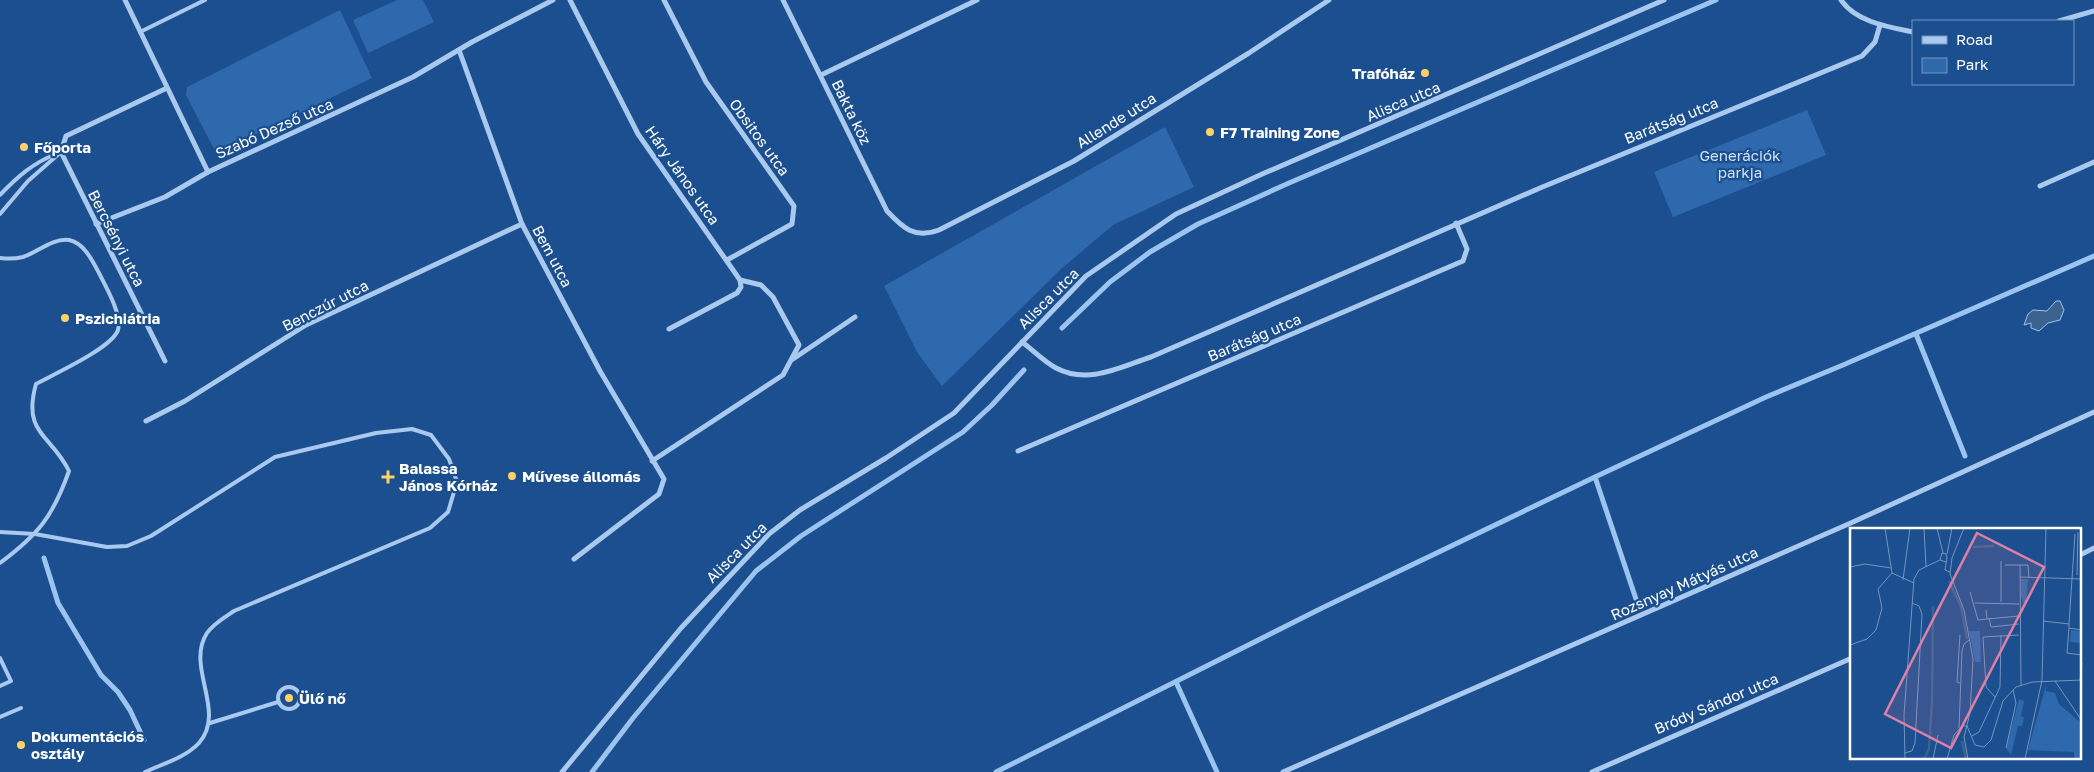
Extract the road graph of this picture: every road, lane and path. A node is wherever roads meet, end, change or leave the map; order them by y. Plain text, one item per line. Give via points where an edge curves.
1 (125, 0) edge
2 (205, 0) edge
3 (553, 0) edge
4 (570, 0) edge
5 (664, 0) edge
6 (783, 0) edge
7 (977, 0) edge
8 (1328, 0) edge
9 (1664, 0) edge
10 (1841, 0) edge
11 (2094, 11) edge
12 (2062, 20) edge
13 (1880, 25) junction
14 (140, 32) junction
15 (1912, 32) edge
16 (459, 50) junction
17 (821, 75) junction
18 (167, 88) junction
19 (61, 152) junction
20 (2094, 162) edge
21 (208, 172) junction
22 (2040, 186) dead end
23 (0, 195) edge
24 (0, 214) edge
25 (96, 224) junction
26 (522, 224) junction
27 (1456, 224) junction
28 (907, 229) joint
29 (0, 258) edge
30 (727, 260) junction
31 (740, 280) junction
32 (855, 317) dead end
33 (669, 329) dead end
34 (1022, 342) junction
35 (792, 360) junction
36 (165, 361) dead end
37 (2094, 412) edge
38 (146, 422) dead end
39 (1018, 451) dead end
40 (652, 460) junction
41 (0, 532) edge
42 (35, 534) junction
43 (2094, 548) edge
44 (2082, 554) edge
45 (574, 559) dead end
46 (0, 563) edge
47 (0, 658) edge
48 (1850, 659) edge
49 (0, 686) edge
50 (278, 702) junction
51 (21, 708) dead end
52 (0, 717) edge
53 (210, 723) junction
54 (145, 772) edge
55 (562, 772) edge
56 (1283, 772) edge
57 (1592, 772) edge

1 - 14 street
2 - 14 lane
3 - 16 street, Szabó Dezső utca
4 - 30 street, Háry János utca via 638,134
5 - 30 street, Obsitos utca via 706,82 794,206 792,224
6 - 17 street, Bakta köz
7 - 17 street
8 - 28 street, Allende utca via 1074,161 930,234 918,234
9 - 34 street, Alisca utca via 1176,214 1086,276
10 - 13 street via 1848,9
11 - 12 street
13 - 15 street
13 - 27 street, Barátság utca via 1875,42 1862,56
14 - 18 street
16 - 21 street, Szabó Dezső utca via 359,103
16 - 26 street, Bem utca
17 - 28 street, Bakta köz via 887,210
18 - 19 street via 66,136
18 - 21 street
19 - 23 lane via 25,170
19 - 24 lane via 28,181
19 - 25 street, Bercsényi utca
20 - 22 street
21 - 25 street, Szabó Dezső utca via 165,197
25 - 36 street, Bercsényi utca
26 - 38 street, Benczúr utca via 306,325
26 - 40 street, Bem utca via 600,371
27 - 34 street, Barátság utca via 1151,357 1095,376 1077,376 1056,368
27 - 39 street, Barátság utca via 1467,249 1463,261
29 - 42 lane via 24,256 60,241 80,244 110,293 117,316 118,330 110,342 36,384 32,398 33,416 39,432 69,470 51,514
30 - 31 street, Háry János utca
31 - 33 street via 741,287 737,293
31 - 35 street via 760,285 774,297 798,345
32 - 35 street
34 - 55 street, Alisca utca via 954,413 800,510 769,534 680,628
35 - 40 street via 783,375
37 - 56 street, Rozsnyay Mátyás utca via 1853,522
40 - 45 street, Bem utca via 664,480 659,494
41 - 42 lane
42 - 46 lane
42 - 53 lane via 107,547 127,546 151,536 275,457 412,428 431,435 449,459 457,482 448,512 430,528 234,611 219,622 208,632 201,646
43 - 44 street
47 - 49 lane via 11,680
48 - 57 street, Bródy Sándor utca
50 - 50 lane via 287,709 294,708 300,696 295,689 285,688 279,693
50 - 53 lane
51 - 52 lane
53 - 54 lane via 199,743

